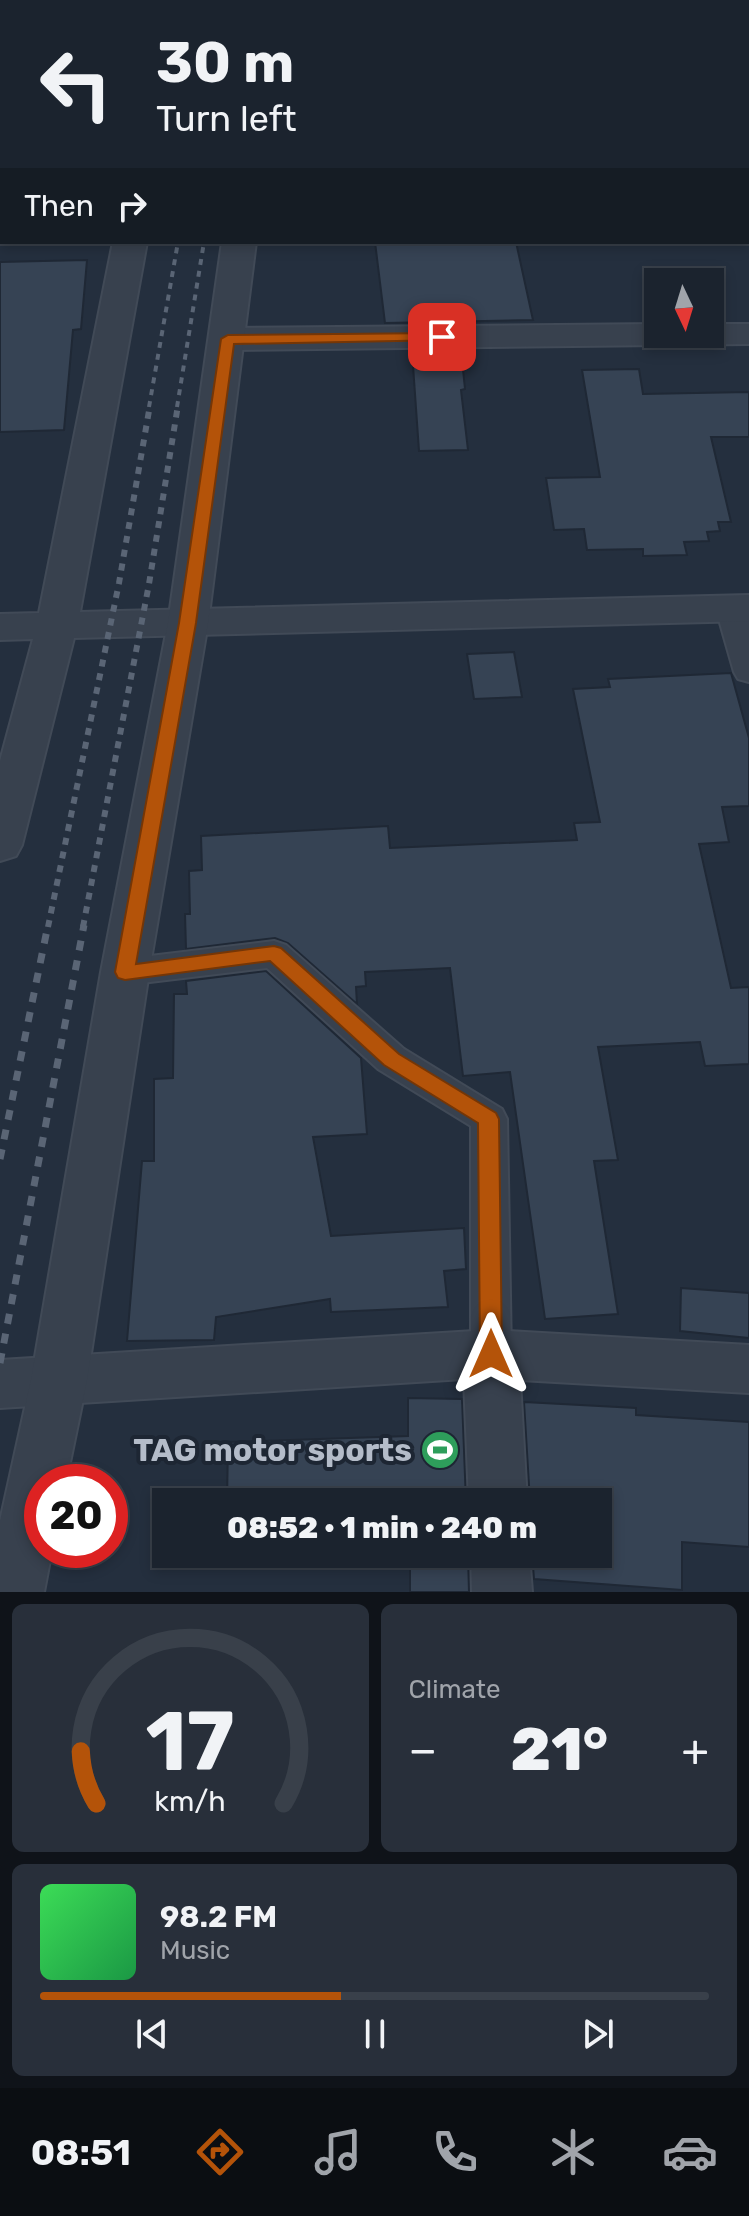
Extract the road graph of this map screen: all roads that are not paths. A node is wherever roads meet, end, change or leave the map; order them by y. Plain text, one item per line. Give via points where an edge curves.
1 (130, 244) edge
2 (239, 244) edge
3 (749, 334) edge
4 (228, 339) junction
5 (740, 609) edge
6 (188, 623) junction
7 (57, 625) junction
8 (0, 627) edge
9 (749, 672) edge
10 (0, 845) edge
11 (125, 972) junction
12 (491, 1354) junction
13 (749, 1369) edge
14 (59, 1380) junction
15 (0, 1384) edge
16 (497, 1488) edge
17 (501, 1568) edge
18 (14, 1592) edge
19 (502, 1592) edge

1 - 7 street
2 - 4 street
3 - 4 street
4 - 6 street
5 - 6 street
5 - 9 lane
6 - 7 street
6 - 11 street
7 - 8 street
7 - 10 street
11 - 12 lane via 274,954 391,1059 489,1119
11 - 14 street
12 - 13 street
12 - 14 street
12 - 16 street
14 - 15 street
14 - 18 street
17 - 19 street

